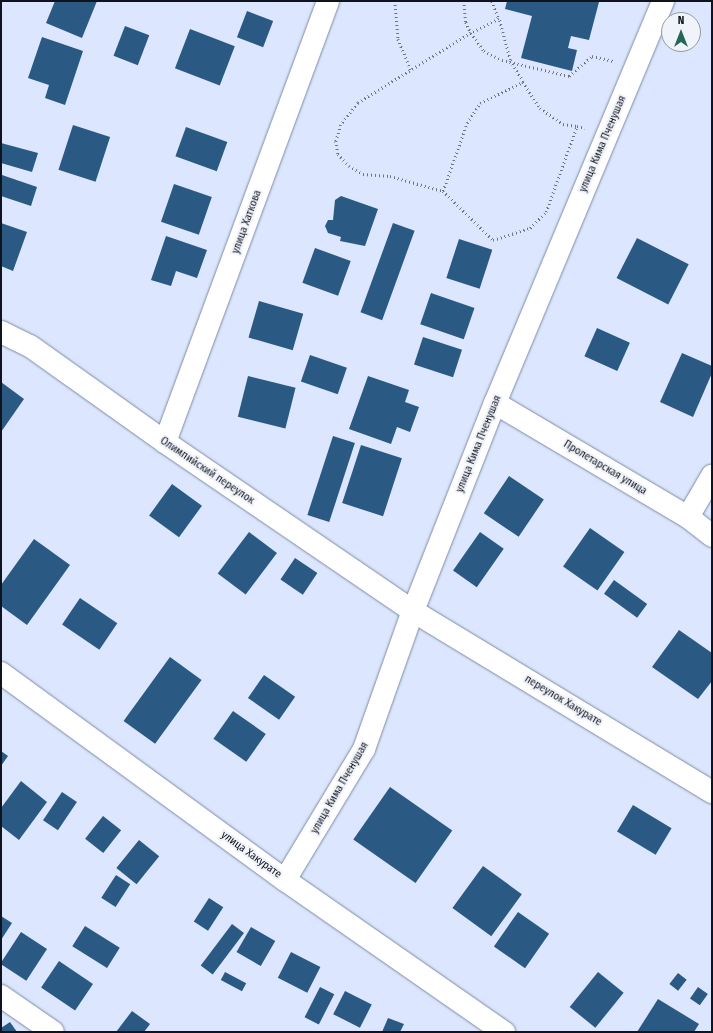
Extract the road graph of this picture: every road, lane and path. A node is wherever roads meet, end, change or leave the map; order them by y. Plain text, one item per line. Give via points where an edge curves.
1 (328, 1) edge
2 (395, 1) edge
3 (464, 1) edge
4 (492, 1) edge
5 (663, 1) edge
6 (499, 19) junction
7 (471, 33) junction
8 (510, 60) junction
9 (636, 66) junction
10 (411, 69) junction
11 (523, 82) junction
12 (577, 126) junction
13 (607, 135) junction
14 (443, 191) junction
15 (1, 332) edge
16 (495, 403) junction
17 (165, 442) junction
18 (712, 476) edge
19 (688, 517) junction
20 (712, 536) edge
21 (413, 611) junction
22 (1, 673) edge
23 (712, 792) edge
24 (286, 880) junction
25 (1, 996) edge
26 (53, 1032) edge
27 (504, 1032) edge

1 - 17 street, улица Хаткова
2 - 10 path via 398,39
3 - 7 path via 466,22
4 - 6 path via 492,7
5 - 9 street, улица Кима Пченушая
6 - 7 path
6 - 8 path
7 - 8 path via 484,51 502,60
7 - 10 path
8 - 9 path via 569,76 592,56
8 - 11 path
9 - 13 street, улица Кима Пченушая
10 - 14 path via 358,103 341,125 336,141 338,154 349,166 363,174 390,176
11 - 12 path via 540,108 563,124
11 - 14 path via 480,103 467,123
12 - 13 path
12 - 14 path via 546,212 530,228 493,240
13 - 16 street, улица Кима Пченушая
15 - 17 street, Олимпийский переулок via 30,346
16 - 19 street, Пролетарская улица
16 - 21 street, улица Кима Пченушая
17 - 21 street, Олимпийский переулок
18 - 19 street
19 - 20 street, Пролетарская улица
21 - 23 street, переулок Хакурате
21 - 24 street, улица Кима Пченушая via 364,749
22 - 24 street, улица Хакурате
24 - 27 street, улица Хакурате
25 - 26 street

